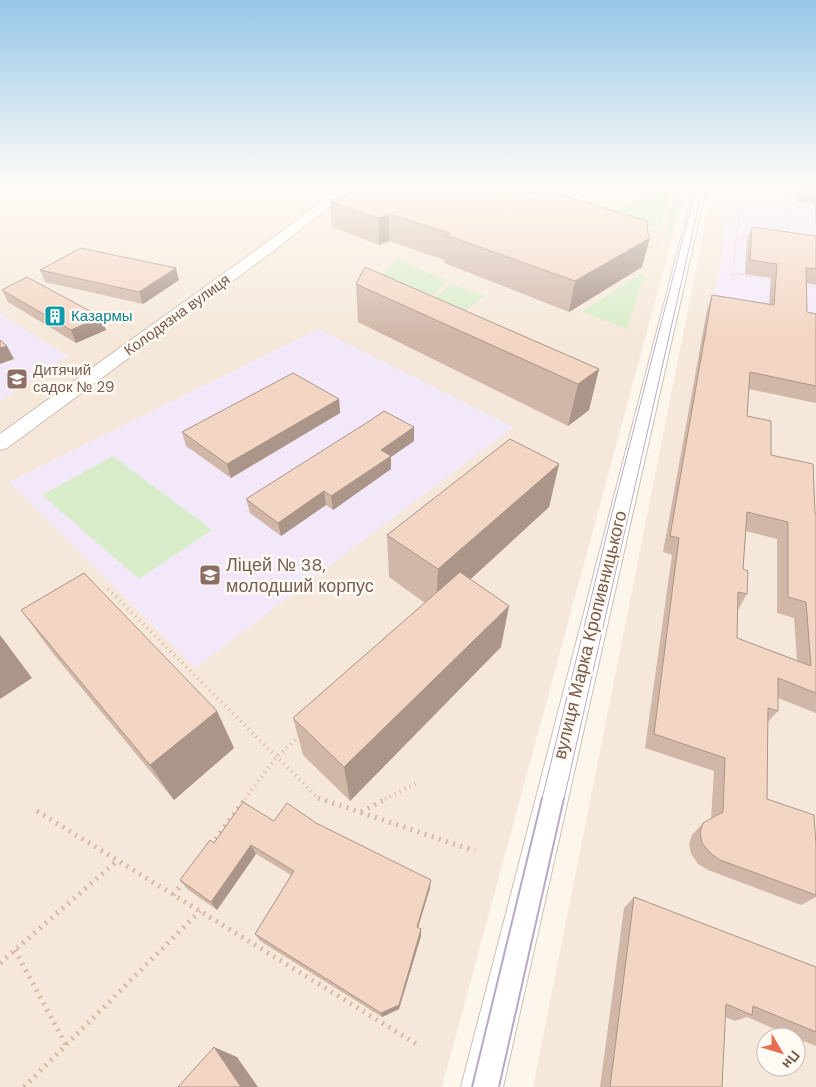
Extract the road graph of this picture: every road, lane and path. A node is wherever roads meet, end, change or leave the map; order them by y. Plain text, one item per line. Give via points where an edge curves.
1 (286, 235) edge
2 (698, 235) edge
3 (736, 235) edge
4 (754, 235) edge
5 (787, 235) edge
6 (787, 238) edge
7 (736, 239) junction
8 (640, 244) edge
9 (657, 245) dead end
10 (644, 250) junction
11 (638, 254) edge
12 (638, 258) edge
13 (653, 263) dead end
14 (732, 273) junction
15 (779, 281) edge
16 (731, 282) dead end
17 (797, 284) edge
18 (816, 287) edge
19 (0, 444) edge
20 (108, 589) dead end
21 (306, 730) edge
22 (277, 756) junction
23 (417, 783) dead end
24 (37, 811) dead end
25 (361, 812) junction
26 (208, 849) edge
27 (475, 851) dead end
28 (117, 860) junction
29 (191, 872) edge
30 (173, 895) junction
31 (200, 911) junction
32 (15, 950) junction
33 (0, 963) edge
34 (66, 1045) junction
35 (418, 1045) dead end
36 (24, 1087) edge
37 (482, 1087) edge

1 - 19 street, Колодязна вулиця
2 - 37 street, вулиця Марка Кропивницького
3 - 7 path
4 - 7 path
5 - 6 path
7 - 14 path
8 - 10 path
9 - 10 path
10 - 11 path
12 - 13 path
14 - 15 path
14 - 16 path
17 - 18 path
20 - 22 path
21 - 22 path
22 - 25 path via 318,798
22 - 26 path
23 - 25 path
24 - 28 path
25 - 27 path
28 - 30 path
28 - 32 path
29 - 30 path
30 - 31 path
31 - 34 path
31 - 35 path
32 - 33 path
32 - 34 path
34 - 36 path

